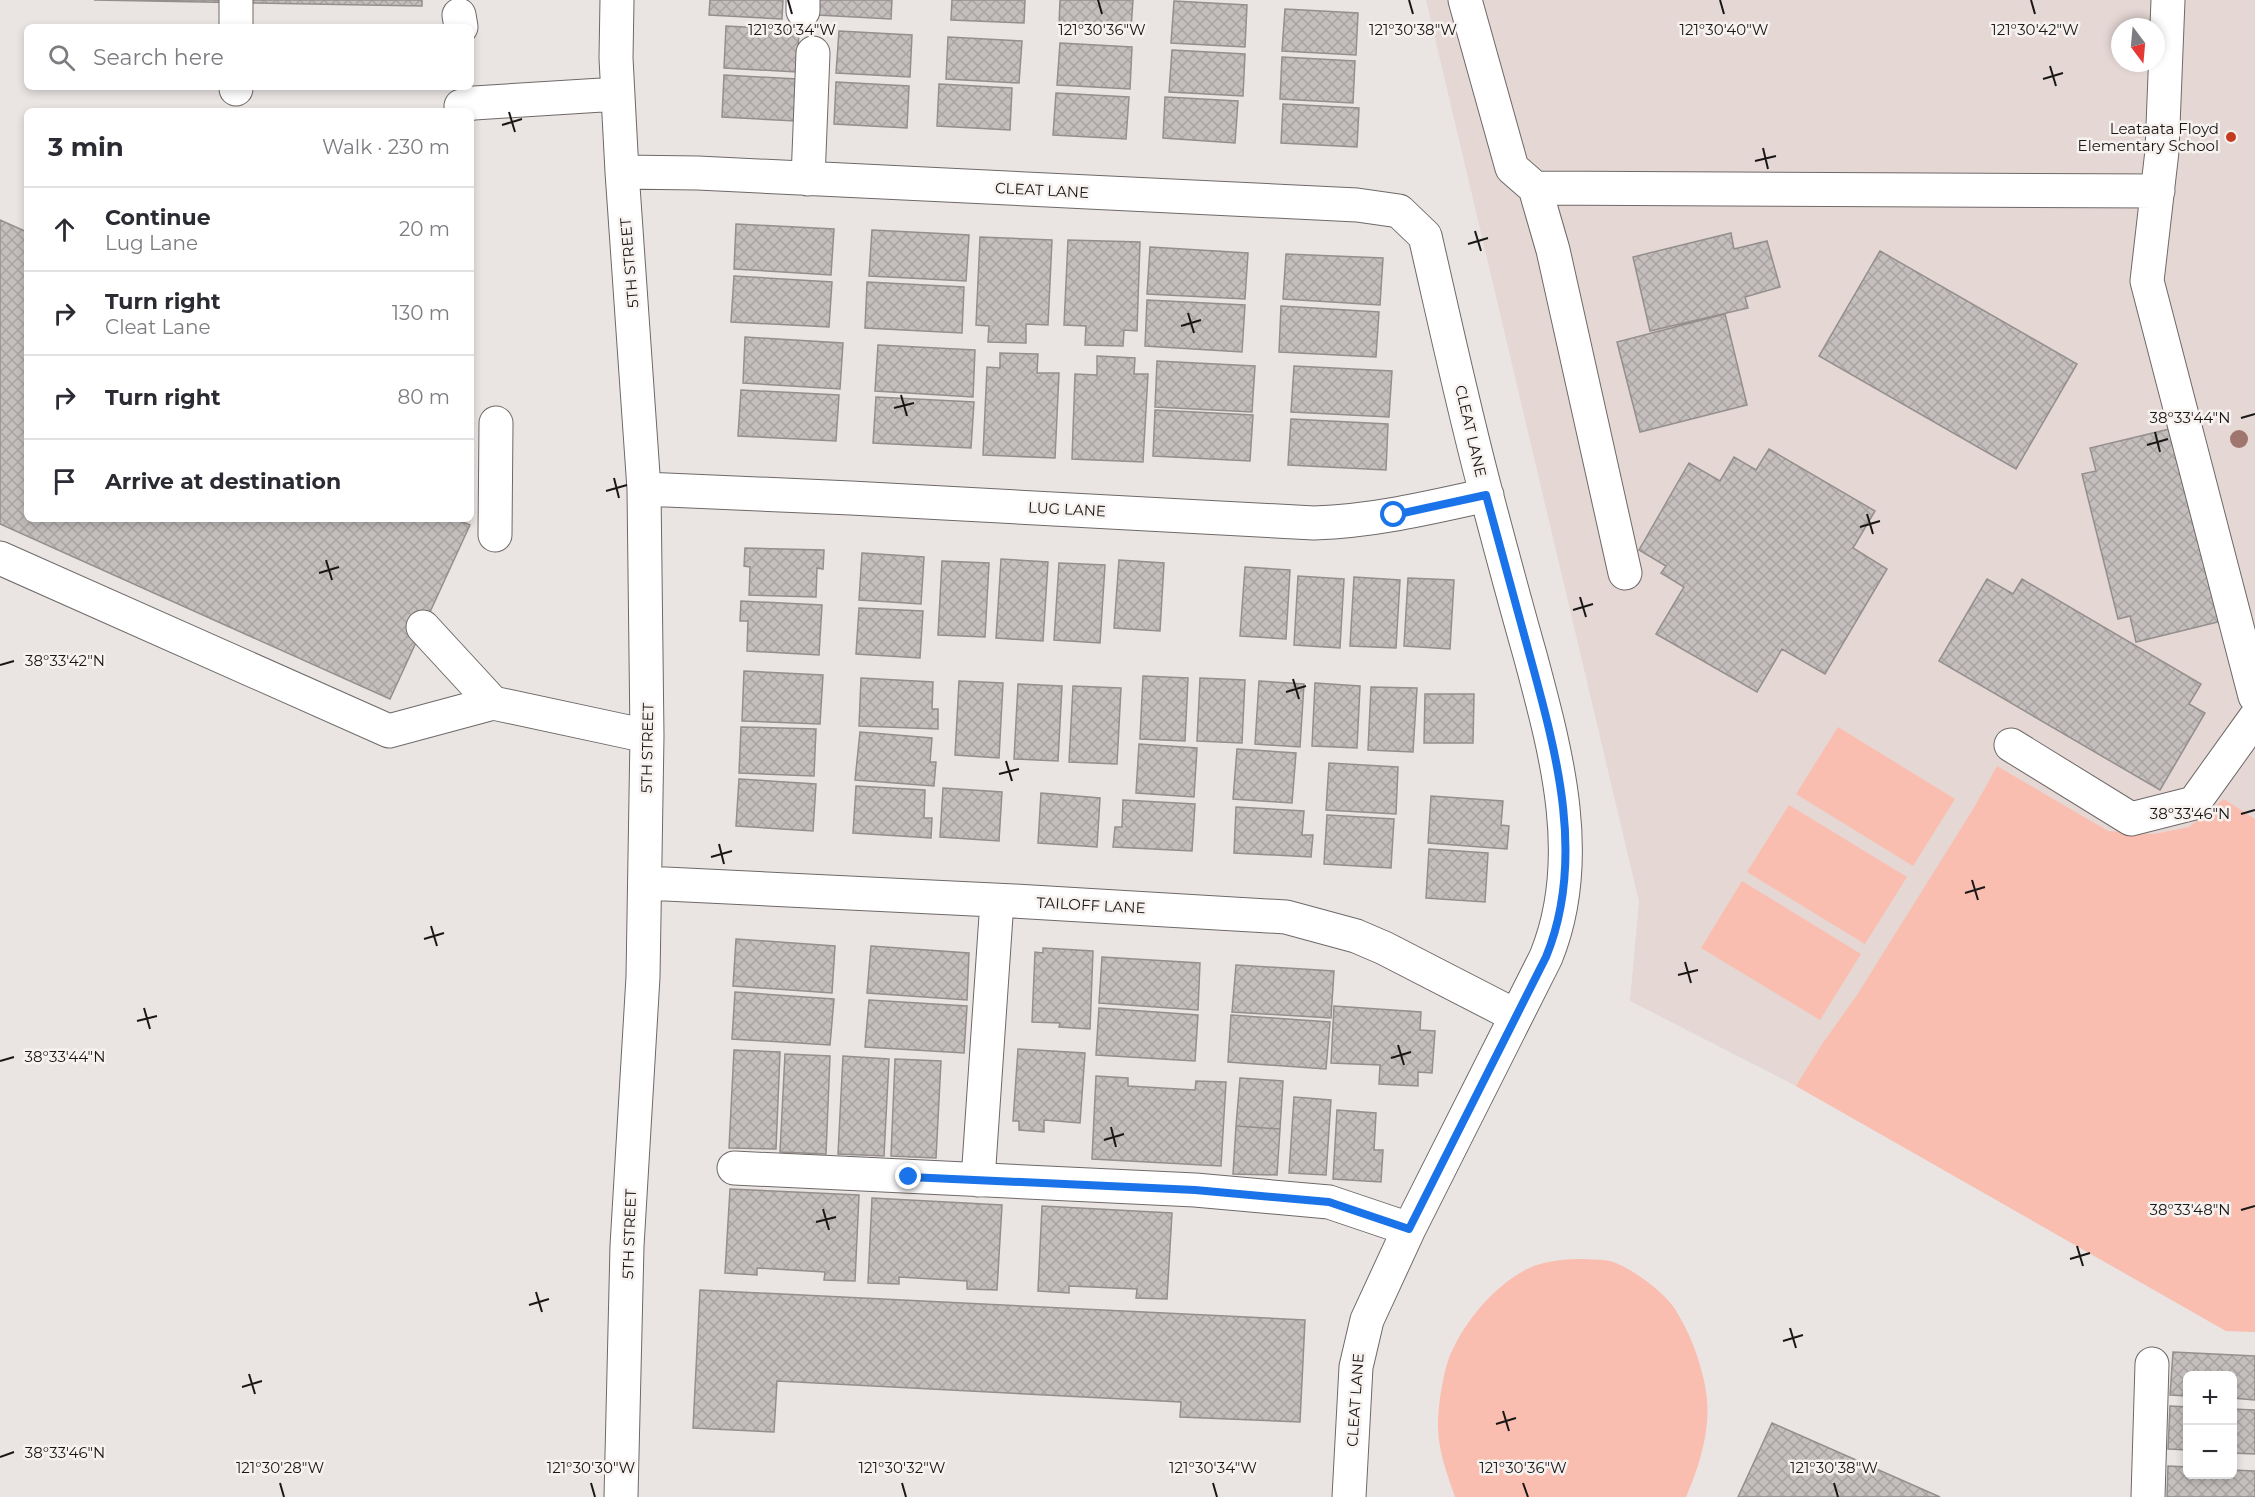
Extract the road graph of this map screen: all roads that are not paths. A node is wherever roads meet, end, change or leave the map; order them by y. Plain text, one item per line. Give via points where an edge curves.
1 (617, 0) edge
2 (1465, 0) edge
3 (2168, 0) edge
4 (813, 53) dead end
5 (618, 94) junction
6 (469, 98) edge
7 (622, 172) junction
8 (808, 179) junction
9 (1535, 188) junction
10 (2158, 191) junction
11 (496, 423) dead end
12 (645, 489) junction
13 (1486, 495) junction
14 (495, 535) dead end
15 (0, 558) edge
16 (1625, 573) dead end
17 (423, 627) dead end
18 (2255, 696) edge
19 (493, 703) junction
20 (2255, 718) edge
21 (647, 736) junction
22 (2011, 745) dead end
23 (645, 883) junction
24 (997, 901) junction
25 (1516, 1016) junction
26 (734, 1168) dead end
27 (978, 1180) junction
28 (1409, 1229) junction
29 (2152, 1364) dead end
30 (621, 1497) edge
31 (1349, 1497) edge
32 (2148, 1497) edge

1 - 5 street, 5TH STREET
2 - 9 street via 1512,168
3 - 10 street
4 - 8 street
5 - 6 street
5 - 7 street, 5TH STREET
7 - 8 street, CLEAT LANE
7 - 12 street, 5TH STREET
8 - 13 street, CLEAT LANE via 1358,205 1399,211 1425,236
9 - 10 street
9 - 16 street via 1553,250
10 - 18 street via 2147,281
11 - 14 street
12 - 13 street, LUG LANE via 1314,523 1384,517
12 - 21 street, 5TH STREET
13 - 25 street, CLEAT LANE via 1544,708 1564,819 1564,883 1556,929
15 - 19 street via 389,731
17 - 19 street
19 - 21 street
20 - 22 street via 2194,803 2131,819
21 - 23 street, 5TH STREET
23 - 24 street, TAILOFF LANE
23 - 30 street, 5TH STREET via 627,1246
24 - 25 street, TAILOFF LANE via 1286,917 1323,925 1384,948
24 - 27 street
25 - 28 street, CLEAT LANE
26 - 27 street
27 - 28 street via 1195,1190 1329,1202
28 - 31 street, CLEAT LANE via 1376,1297 1360,1343
29 - 32 street

